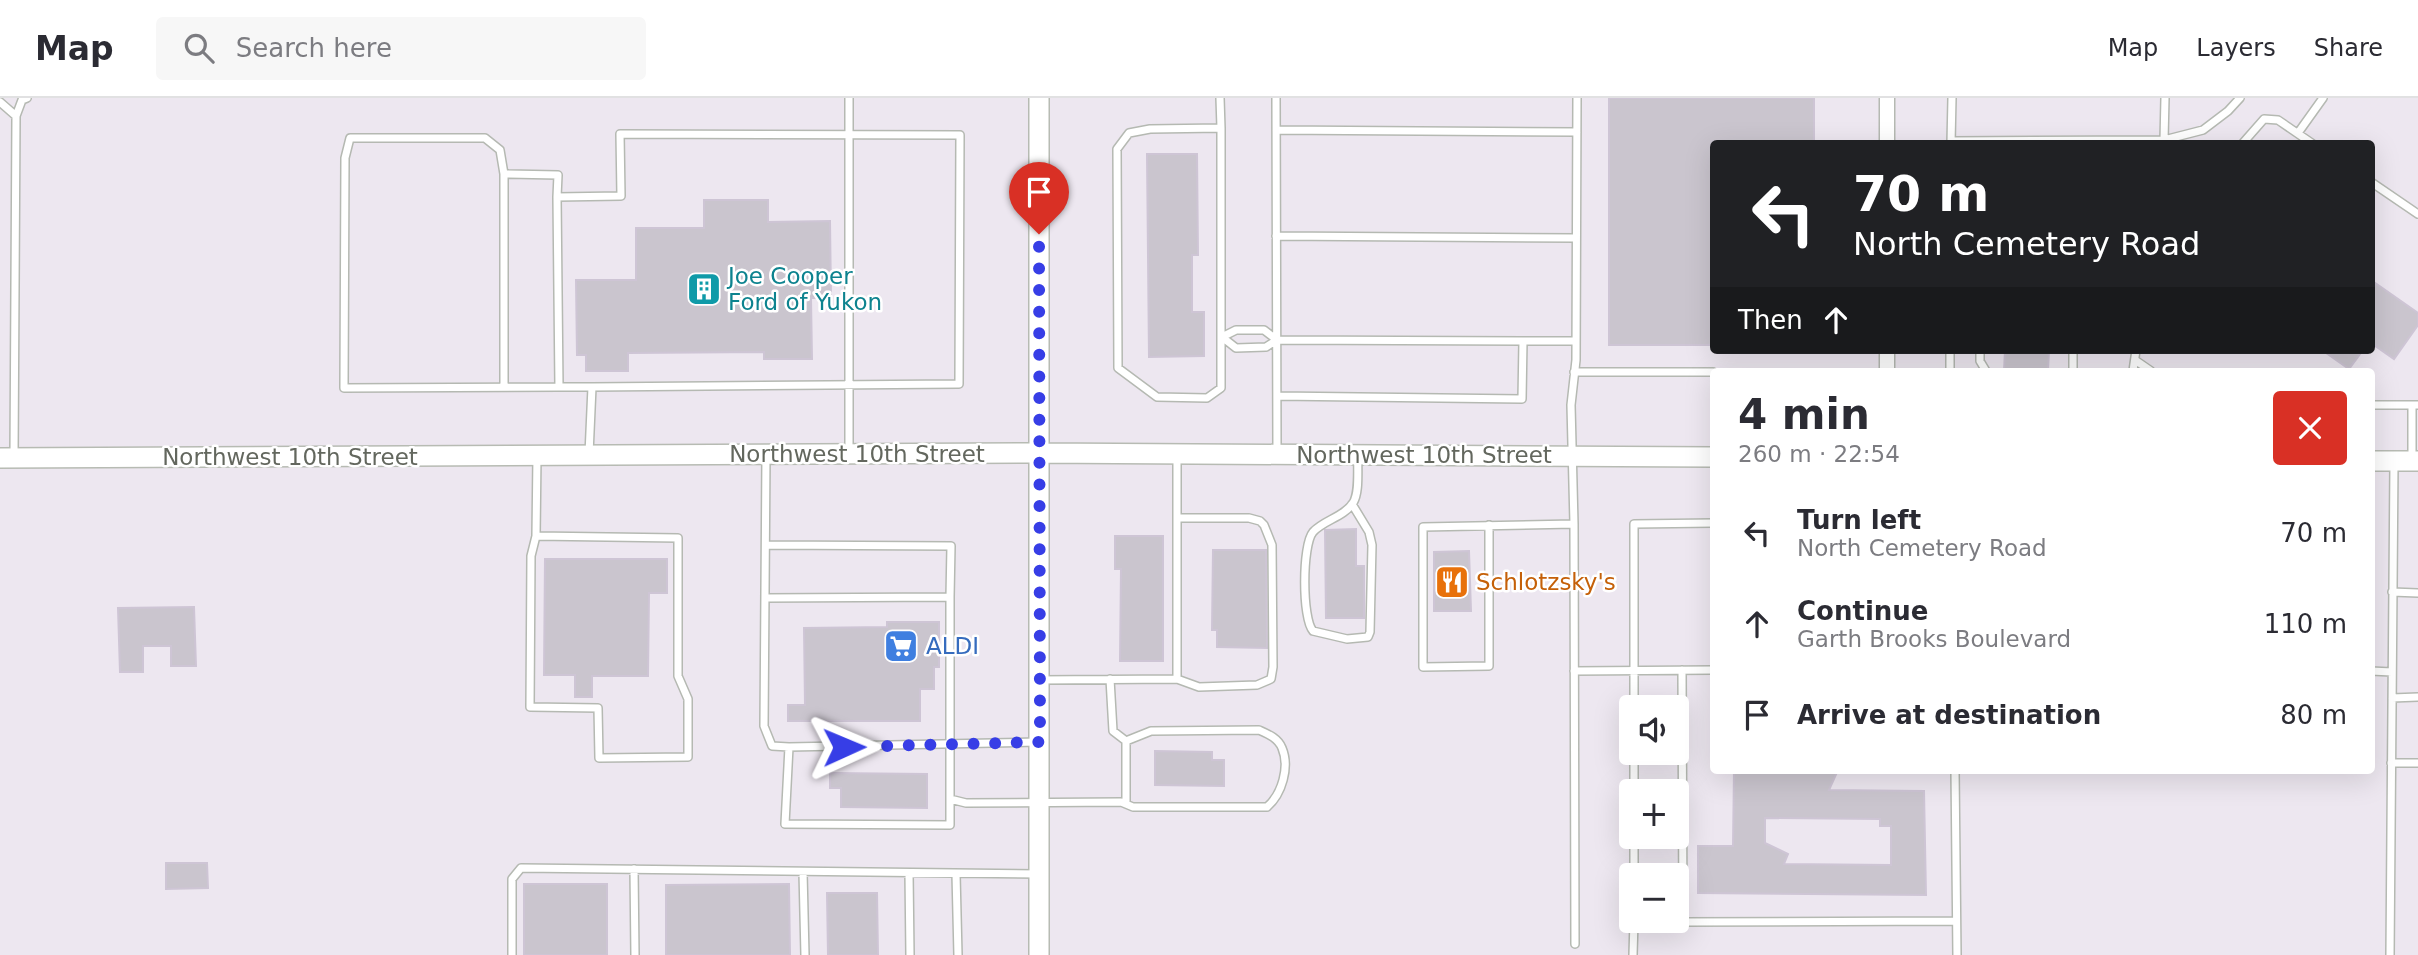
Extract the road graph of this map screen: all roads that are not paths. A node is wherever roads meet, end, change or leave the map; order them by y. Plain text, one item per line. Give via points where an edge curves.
1 (27, 98) edge
2 (849, 98) edge
3 (1039, 98) edge
4 (1220, 98) edge
5 (1276, 98) edge
6 (1577, 98) edge
7 (1887, 98) edge
8 (1952, 98) edge
9 (2165, 98) edge
10 (2240, 98) edge
11 (2323, 98) edge
12 (0, 102) edge
13 (16, 116) junction
14 (1221, 128) junction
15 (1276, 130) junction
16 (1577, 132) junction
17 (2298, 133) junction
18 (849, 135) junction
19 (1887, 140) edge
20 (1951, 140) edge
21 (2164, 140) joint
22 (2246, 140) edge
23 (2308, 140) edge
24 (504, 174) junction
25 (2375, 185) edge
26 (557, 197) junction
27 (2418, 214) edge
28 (1276, 236) junction
29 (1576, 238) junction
30 (1222, 337) junction
31 (1277, 340) junction
32 (1523, 341) junction
33 (1576, 341) junction
34 (2136, 354) edge
35 (2135, 360) junction
36 (2134, 368) edge
37 (2147, 368) edge
38 (1574, 372) junction
39 (1710, 372) edge
40 (849, 383) junction
41 (504, 387) junction
42 (559, 387) junction
43 (592, 387) junction
44 (1277, 397) junction
45 (2375, 405) edge
46 (2415, 405) edge
47 (849, 453) junction
48 (1040, 453) junction
49 (1177, 453) junction
50 (766, 454) junction
51 (1277, 454) junction
52 (537, 455) junction
53 (589, 455) junction
54 (1358, 455) junction
55 (1573, 456) junction
56 (1710, 457) edge
57 (7, 458) edge
58 (2375, 461) edge
59 (2408, 461) edge
60 (1352, 504) junction
61 (1177, 518) junction
62 (1710, 523) edge
63 (1574, 524) junction
64 (1489, 525) junction
65 (536, 536) junction
66 (766, 545) junction
67 (2392, 592) junction
68 (2418, 593) edge
69 (950, 597) junction
70 (765, 598) junction
71 (1682, 670) junction
72 (1710, 670) edge
73 (1574, 671) junction
74 (1634, 671) junction
75 (2375, 671) edge
76 (2392, 672) junction
77 (1177, 678) junction
78 (1110, 679) junction
79 (1040, 680) junction
80 (1634, 695) edge
81 (2392, 698) junction
82 (2418, 698) edge
83 (1126, 741) junction
84 (1040, 742) junction
85 (951, 745) junction
86 (789, 747) junction
87 (2391, 763) junction
88 (2418, 763) edge
89 (1955, 774) edge
90 (950, 799) junction
91 (1040, 803) junction
92 (1126, 804) junction
93 (1683, 863) edge
94 (634, 869) junction
95 (803, 872) junction
96 (909, 873) junction
97 (956, 874) junction
98 (1040, 874) junction
99 (1956, 921) junction
100 (1689, 922) edge
101 (1634, 933) edge
102 (1575, 944) dead end
103 (512, 955) edge
104 (635, 955) edge
105 (806, 955) edge
106 (910, 955) edge
107 (958, 955) edge
108 (1040, 955) edge
109 (1633, 955) edge
110 (1957, 955) edge
111 (2390, 955) edge

1 - 13 lane
2 - 18 lane
3 - 48 street
4 - 14 lane
5 - 15 lane
6 - 16 lane
7 - 19 street
8 - 20 lane
9 - 21 lane
10 - 21 lane via 2203,130
11 - 17 lane
12 - 13 lane
13 - 57 lane
14 - 30 lane
14 - 30 lane via 1150,128 1129,133 1117,149 1118,368 1157,397 1207,398 1221,388
15 - 16 lane
15 - 28 lane
16 - 29 lane
17 - 22 lane via 2278,120 2264,119
17 - 23 lane
18 - 26 lane via 620,134 621,196
18 - 40 lane
18 - 40 lane via 960,135 959,384
24 - 26 lane via 558,175
24 - 41 lane
24 - 41 lane via 500,150 485,138 350,138 345,159 344,388
25 - 27 lane
26 - 42 lane
28 - 29 lane
28 - 31 lane
29 - 33 lane
30 - 31 lane via 1236,330 1264,330
30 - 31 lane via 1236,348 1266,347
31 - 32 lane
31 - 44 lane
32 - 33 lane
32 - 44 lane via 1522,399
33 - 38 lane
34 - 35 lane
35 - 36 lane
35 - 37 lane
38 - 39 lane
38 - 55 lane
40 - 43 lane
40 - 47 lane
41 - 42 lane
42 - 43 lane
43 - 53 lane
44 - 51 lane
45 - 46 lane
46 - 59 lane
47 - 48 street, Northwest 10th Street
47 - 50 street, Northwest 10th Street
48 - 49 street, Northwest 10th Street
48 - 79 street
49 - 51 street, Northwest 10th Street
49 - 61 lane
50 - 53 street, Northwest 10th Street
50 - 66 lane
51 - 54 street, Northwest 10th Street
52 - 53 street, Northwest 10th Street
52 - 57 street, Northwest 10th Street
52 - 65 lane
54 - 55 street, Northwest 10th Street
54 - 60 lane
55 - 56 street, Northwest 10th Street
55 - 63 lane
58 - 59 street
59 - 67 lane
60 - 60 lane via 1311,534 1306,610 1313,631 1356,640 1368,638 1370,632 1373,545
61 - 77 lane
61 - 77 lane via 1256,519 1264,525 1273,552 1271,678 1257,685 1196,687
62 - 74 lane via 1634,524
63 - 64 lane
63 - 73 lane
64 - 64 lane via 1423,527 1423,667 1489,666
65 - 65 lane via 531,556 530,707 598,708 599,758 688,757 688,699 678,676 678,538
66 - 69 lane via 951,546
66 - 70 lane
67 - 68 lane
67 - 76 lane
69 - 70 lane
69 - 85 lane
70 - 86 lane via 764,726 772,746
71 - 72 lane
71 - 74 lane
71 - 93 lane
73 - 74 lane
73 - 102 lane
74 - 80 lane
75 - 76 lane
76 - 81 lane
77 - 78 lane
78 - 79 lane
78 - 83 lane via 1113,731
79 - 84 street
81 - 82 lane
81 - 87 lane
83 - 92 lane
83 - 92 lane via 1151,731 1259,730 1274,737 1282,748 1283,771 1281,789 1267,807
84 - 85 lane
84 - 91 street
85 - 86 lane
85 - 90 lane
86 - 90 lane via 785,824 950,825
87 - 88 lane
87 - 111 lane
89 - 99 lane
90 - 91 lane
91 - 92 lane
91 - 98 street
94 - 95 lane
94 - 103 lane via 521,868 512,879
94 - 104 lane
95 - 96 lane
95 - 105 lane
96 - 97 lane
96 - 106 lane
97 - 98 lane
97 - 107 lane
98 - 108 street
99 - 100 lane
99 - 110 lane
101 - 109 lane

